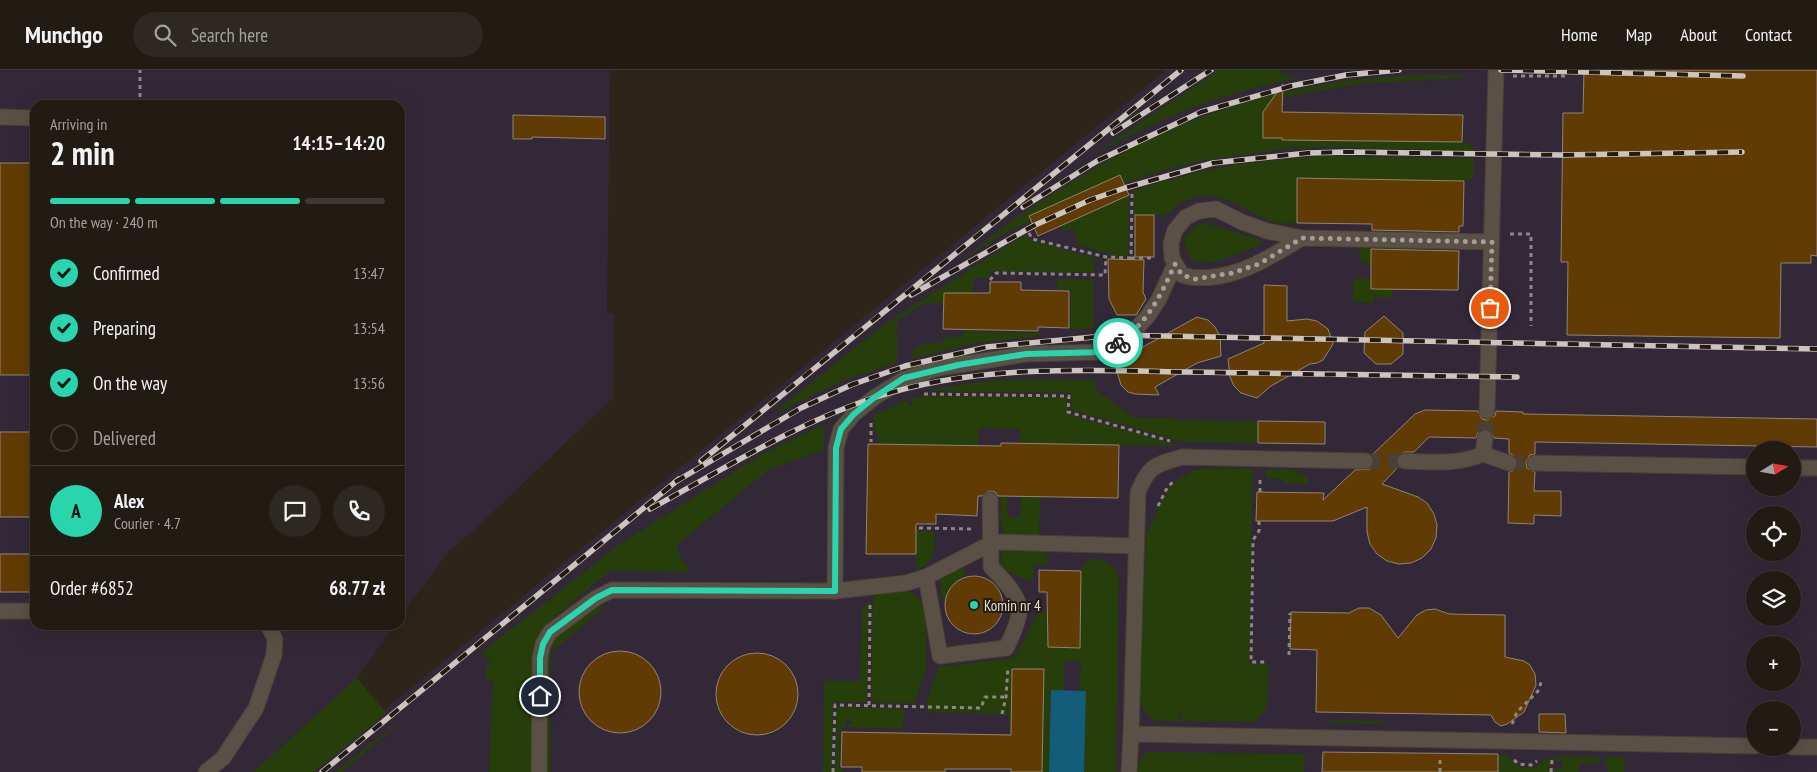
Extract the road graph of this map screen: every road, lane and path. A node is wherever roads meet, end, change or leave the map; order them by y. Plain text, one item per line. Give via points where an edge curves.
1 (140, 70) edge
2 (1496, 70) edge
3 (1512, 76) dead end
4 (1565, 76) dead end
5 (140, 100) edge
6 (0, 117) edge
7 (30, 118) edge
8 (1132, 193) dead end
9 (1029, 232) dead end
10 (1507, 234) dead end
11 (1302, 238) junction
12 (1492, 242) junction
13 (1106, 257) junction
14 (1175, 264) junction
15 (990, 280) dead end
16 (1531, 326) dead end
17 (917, 395) dead end
18 (1486, 411) tunnel mouth
19 (871, 414) dead end
20 (1485, 438) tunnel mouth
21 (871, 442) dead end
22 (1174, 442) dead end
23 (1482, 454) junction
24 (1365, 460) tunnel mouth
25 (1405, 461) tunnel mouth
26 (1509, 463) tunnel mouth
27 (1535, 463) tunnel mouth
28 (1746, 467) edge
29 (1801, 468) edge
30 (1817, 468) edge
31 (1178, 477) dead end
32 (990, 500) dead end
33 (1154, 514) dead end
34 (1259, 521) dead end
35 (919, 528) dead end
36 (991, 536) junction
37 (1136, 546) junction
38 (926, 576) junction
39 (835, 591) junction
40 (870, 596) dead end
41 (0, 611) edge
42 (30, 611) edge
43 (1290, 614) dead end
44 (270, 630) edge
45 (1289, 655) dead end
46 (1008, 659) dead end
47 (1268, 662) dead end
48 (1541, 682) dead end
49 (1006, 697) junction
50 (869, 705) junction
51 (1002, 714) dead end
52 (1506, 729) dead end
53 (1131, 734) junction
54 (1746, 746) edge
55 (1801, 746) edge
56 (1817, 747) edge
57 (1440, 751) dead end
58 (206, 772) edge
59 (539, 772) edge
60 (833, 772) edge
61 (1129, 772) edge
62 (1440, 772) edge

1 - 5 path
2 - 12 lane
3 - 4 path
6 - 7 lane
8 - 13 path via 1131,258
9 - 13 path via 1032,239
10 - 16 path via 1531,234
11 - 12 lane
11 - 14 lane via 1259,264 1232,273 1195,279 1182,275
11 - 14 lane via 1267,231 1216,209 1199,211 1186,217 1175,230 1171,244
12 - 18 lane
13 - 15 path via 1105,275 996,273
14 - 39 lane via 1148,316 1129,336 1103,352 1040,352 939,368 904,378 854,414 841,429 836,448
17 - 22 path via 1068,396 1068,412
19 - 21 path
20 - 23 lane
23 - 25 lane via 1457,462
23 - 26 lane
24 - 37 lane via 1182,457 1156,465 1145,476 1138,492
27 - 28 lane
29 - 30 lane
31 - 33 path via 1166,490
32 - 36 lane
34 - 47 path via 1259,531 1253,540 1251,662
35 - 36 path
36 - 37 lane via 1002,542
36 - 38 lane
36 - 38 lane via 991,567 1008,584 1019,607 1014,635 1006,648 940,656
37 - 53 lane
38 - 39 lane via 906,583
39 - 59 lane via 612,590 596,598 550,632 543,644 540,658
40 - 50 path
41 - 42 lane
43 - 45 path
44 - 58 lane via 275,639 274,655 256,708 223,758
46 - 49 path
48 - 52 path via 1539,690 1517,712 1512,725
49 - 50 path via 985,696 981,708
49 - 51 path
50 - 60 path via 835,704
53 - 54 lane
53 - 61 lane
55 - 56 lane
57 - 62 path

